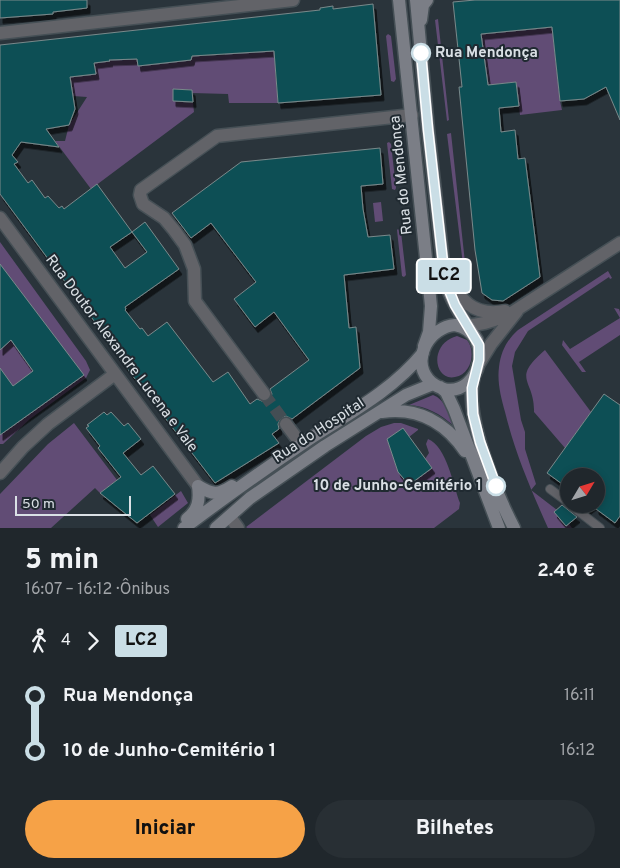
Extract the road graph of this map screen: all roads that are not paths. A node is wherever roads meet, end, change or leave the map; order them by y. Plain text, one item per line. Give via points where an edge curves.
1 (293, 0) edge
2 (399, 0) edge
3 (416, 0) edge
4 (427, 0) edge
5 (0, 33) edge
6 (420, 37) junction
7 (412, 115) junction
8 (0, 218) edge
9 (620, 242) edge
10 (443, 266) junction
11 (520, 307) junction
12 (463, 326) junction
13 (424, 350) junction
14 (477, 369) junction
15 (115, 374) junction
16 (437, 385) junction
17 (264, 394) tunnel mouth
18 (375, 413) junction
19 (286, 424) tunnel mouth
20 (298, 447) junction
21 (474, 465) junction
22 (0, 472) edge
23 (198, 486) junction
24 (550, 489) dead end
25 (560, 497) edge
26 (581, 513) edge
27 (230, 517) junction
28 (176, 528) edge
29 (184, 528) edge
30 (216, 528) edge
31 (238, 528) edge
32 (499, 528) edge
33 (514, 528) edge
34 (600, 528) edge

1 - 5 street
2 - 7 main road, Rua do Mendonça
3 - 6 main road, Rua do Mendonça
4 - 6 main road, Rua do Mendonça via 422,12
6 - 10 main road, Rua do Mendonça
7 - 13 main road, Rua do Mendonça via 431,306
7 - 17 street via 217,136 141,190 143,204 164,218 184,245 194,269 195,301
8 - 15 street, Rua Doutor Alexandre Lucena e Vale
9 - 11 street
10 - 11 street, Rua do Mendonça via 452,284 470,306 492,313
10 - 12 main road via 448,292
11 - 12 street via 495,320
11 - 14 street via 491,344
12 - 13 main road via 450,325 439,329
12 - 14 main road via 477,340 480,348
13 - 16 main road via 425,374
13 - 20 main road, Rua do Hospital via 410,369 391,385
14 - 16 main road via 464,386 457,389
14 - 33 main road via 471,396 476,427
15 - 22 street via 48,424
15 - 23 street, Rua Doutor Alexandre Lucena e Vale
16 - 18 main road, Rua do Hospital via 406,395
16 - 21 main road via 450,398
18 - 21 main road via 406,411 430,419 451,433
18 - 27 main road, Rua do Hospital via 275,480
19 - 20 street
20 - 23 main road, Rua do Hospital via 283,452 219,493
20 - 29 main road, Rua do Hospital
21 - 32 main road
23 - 28 main road via 199,503 194,513
24 - 25 lane
26 - 34 lane
27 - 30 main road, Rua do Hospital
27 - 31 street

